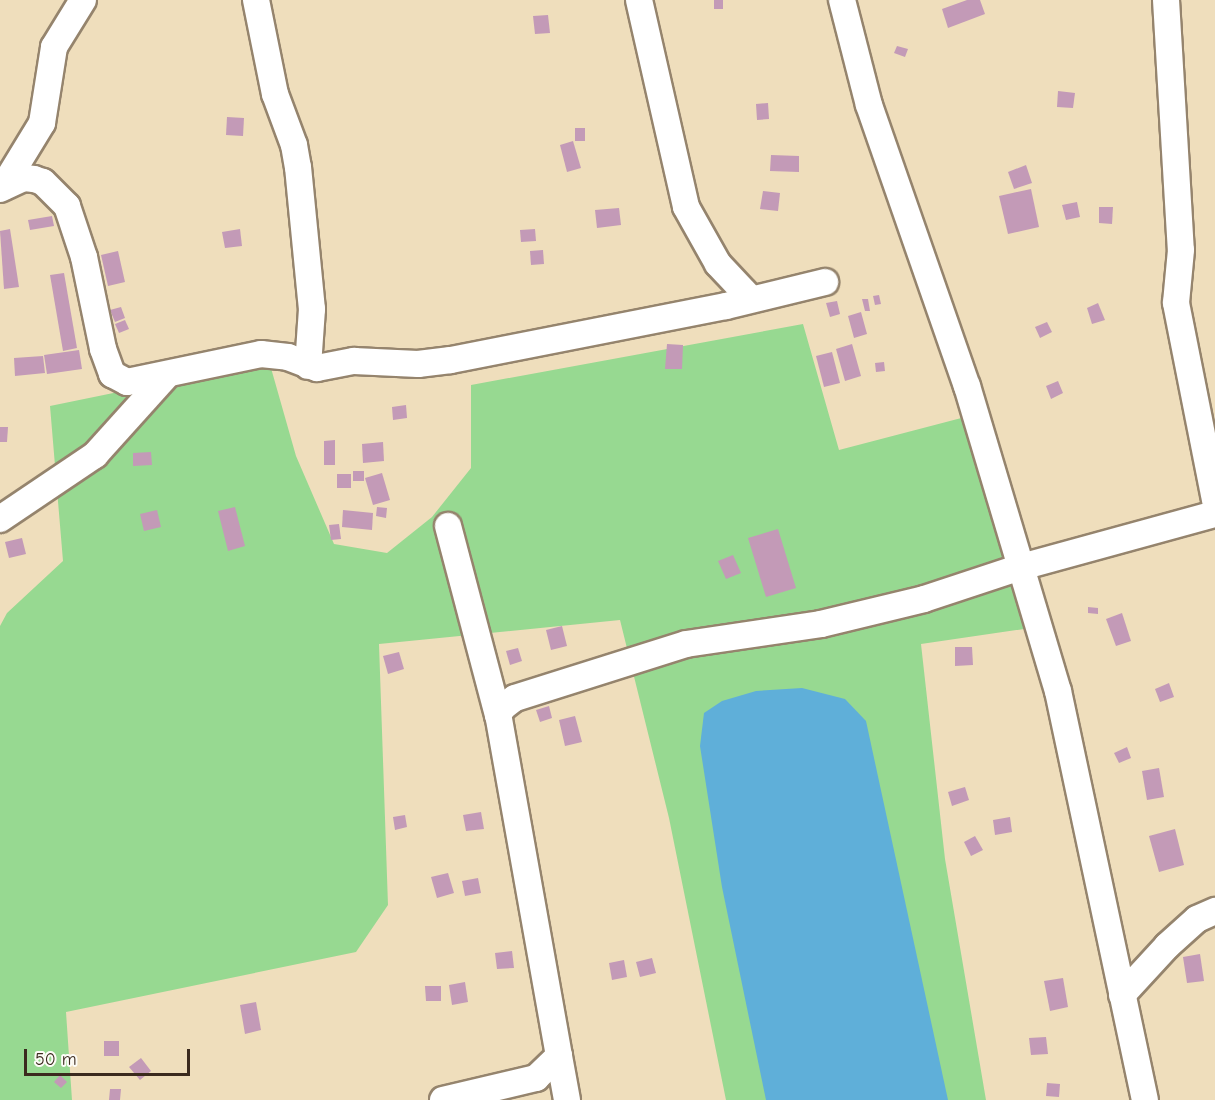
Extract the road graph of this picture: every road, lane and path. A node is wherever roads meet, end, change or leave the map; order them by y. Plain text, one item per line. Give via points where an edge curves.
1 (83, 0) edge
2 (256, 0) edge
3 (639, 0) edge
4 (842, 0) edge
5 (1166, 0) edge
6 (42, 123) junction
7 (2, 188) edge
8 (54, 191) junction
9 (825, 282) dead end
10 (751, 299) junction
11 (308, 366) junction
12 (167, 375) junction
13 (1215, 501) edge
14 (1215, 514) edge
15 (0, 519) edge
16 (448, 526) dead end
17 (1021, 567) junction
18 (498, 715) junction
19 (1215, 911) edge
20 (1122, 995) junction
21 (558, 1056) junction
22 (443, 1100) edge
23 (567, 1100) edge
24 (1145, 1100) edge

1 - 6 street via 54,47
2 - 11 street via 275,94 298,167 312,309
3 - 10 street via 686,207 718,264
4 - 17 street via 869,105 966,386
5 - 13 street via 1181,250 1176,303
6 - 7 street
6 - 8 street via 44,163
7 - 8 street via 24,178 44,182
8 - 12 street via 75,224 112,374 127,382
9 - 10 street
10 - 11 street via 452,360 418,364 354,361 331,368
11 - 12 street via 288,357 261,354
12 - 15 street via 95,455
14 - 17 street
16 - 18 street
17 - 18 street via 924,599 821,624 686,644 630,659 515,698
17 - 20 street via 1058,691
18 - 21 street
19 - 20 street via 1197,919 1167,946
20 - 24 street
21 - 22 street via 536,1078
21 - 23 street

